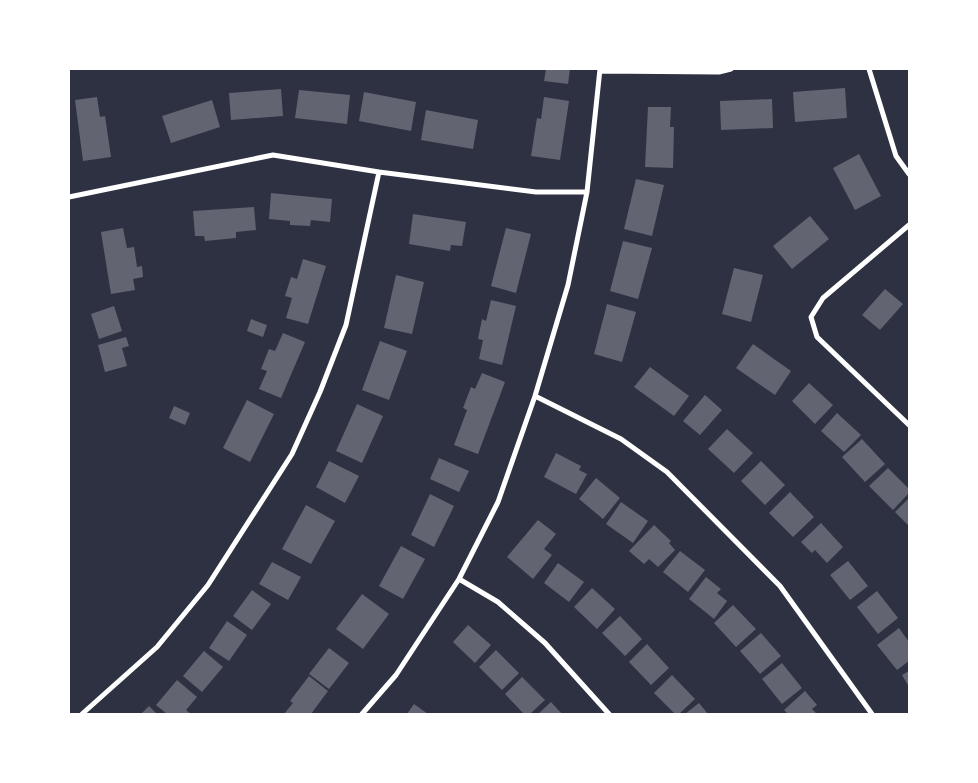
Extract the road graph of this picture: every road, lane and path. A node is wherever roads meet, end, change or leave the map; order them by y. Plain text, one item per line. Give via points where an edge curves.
1 (731, 69) edge
2 (869, 69) edge
3 (600, 70) edge
4 (379, 172) junction
5 (909, 174) edge
6 (587, 192) junction
7 (69, 197) edge
8 (909, 225) edge
9 (535, 396) junction
10 (909, 425) edge
11 (459, 579) junction
12 (82, 714) edge
13 (362, 714) edge
14 (609, 714) edge
15 (872, 714) edge

1 - 3 street via 719,72
2 - 5 street via 896,156
3 - 6 street
4 - 6 street via 536,192
4 - 7 street via 273,155
4 - 12 street via 346,326 292,454 208,585 156,647
6 - 9 street via 568,285
8 - 10 street via 823,298 811,317 817,338
9 - 11 street via 498,502
9 - 15 street via 621,439 667,472 780,586
11 - 13 street via 396,675
11 - 14 street via 498,602 545,643

